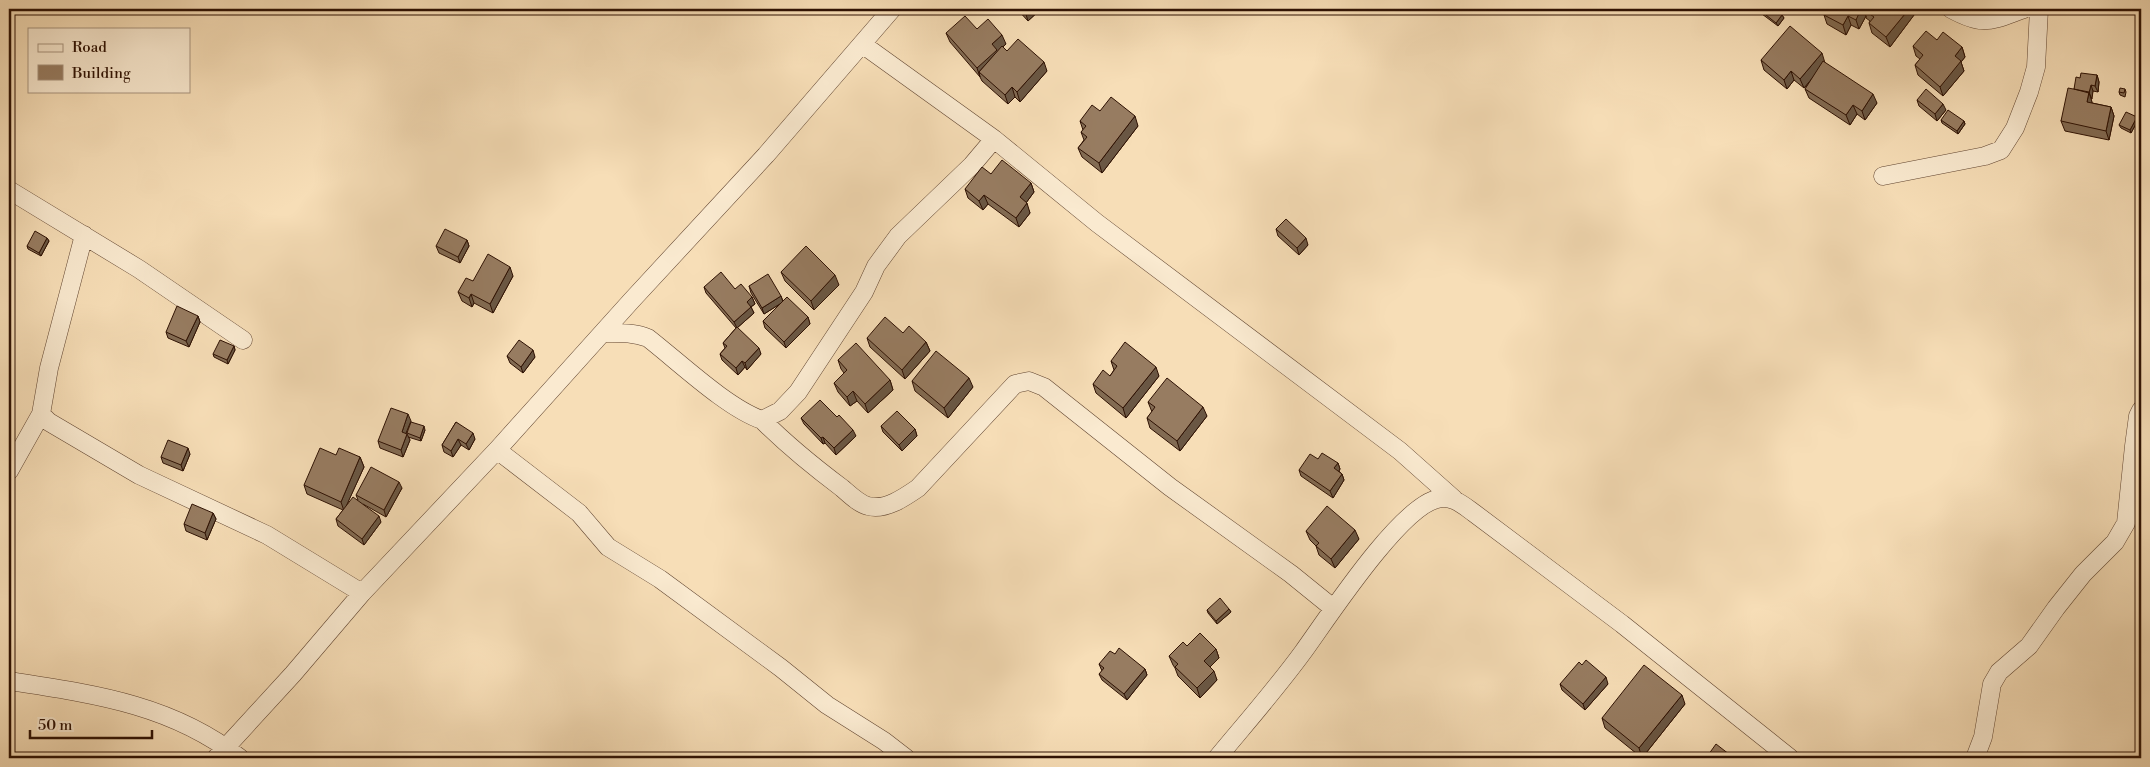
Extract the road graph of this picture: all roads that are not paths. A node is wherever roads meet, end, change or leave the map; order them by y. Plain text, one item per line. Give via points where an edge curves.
1 (892, 9) edge
2 (1951, 9) edge
3 (2024, 9) edge
4 (2039, 9) edge
5 (862, 44) junction
6 (994, 139) junction
7 (1883, 176) dead end
8 (9, 190) edge
9 (84, 235) junction
10 (631, 300) junction
11 (603, 333) junction
12 (639, 334) junction
13 (243, 340) dead end
14 (2141, 410) edge
15 (40, 414) junction
16 (762, 420) junction
17 (497, 450) junction
18 (9, 471) edge
19 (1454, 499) junction
20 (362, 593) junction
21 (1333, 608) junction
22 (9, 681) edge
23 (220, 752) edge
24 (240, 758) edge
25 (906, 758) edge
26 (1217, 758) edge
27 (1790, 758) edge
28 (1975, 758) edge

1 - 5 street
2 - 3 street via 1970,19 1987,22
4 - 7 street via 2036,67 2015,128 2001,150
5 - 6 street
5 - 10 street via 766,155
6 - 16 street via 972,165 898,236 798,392 780,411
6 - 19 street via 1400,451
8 - 9 street
9 - 13 street
9 - 15 street
10 - 11 street
10 - 12 street
11 - 12 street
11 - 17 street
12 - 16 street via 744,411
14 - 28 street via 2126,523 2115,542 2083,574 2029,646 1999,672 1992,684
15 - 18 street
15 - 20 street via 139,475 267,535
16 - 21 street via 849,494 868,506 886,505 918,488 1015,384 1029,381 1044,387 1074,409 1170,487
17 - 20 street
17 - 25 street via 579,513 608,546 660,579 827,705
19 - 21 street via 1437,499 1418,510 1393,533
19 - 27 street via 1622,624
20 - 23 street
21 - 26 street via 1303,652
22 - 23 street via 78,692 155,711 193,727
23 - 24 street

